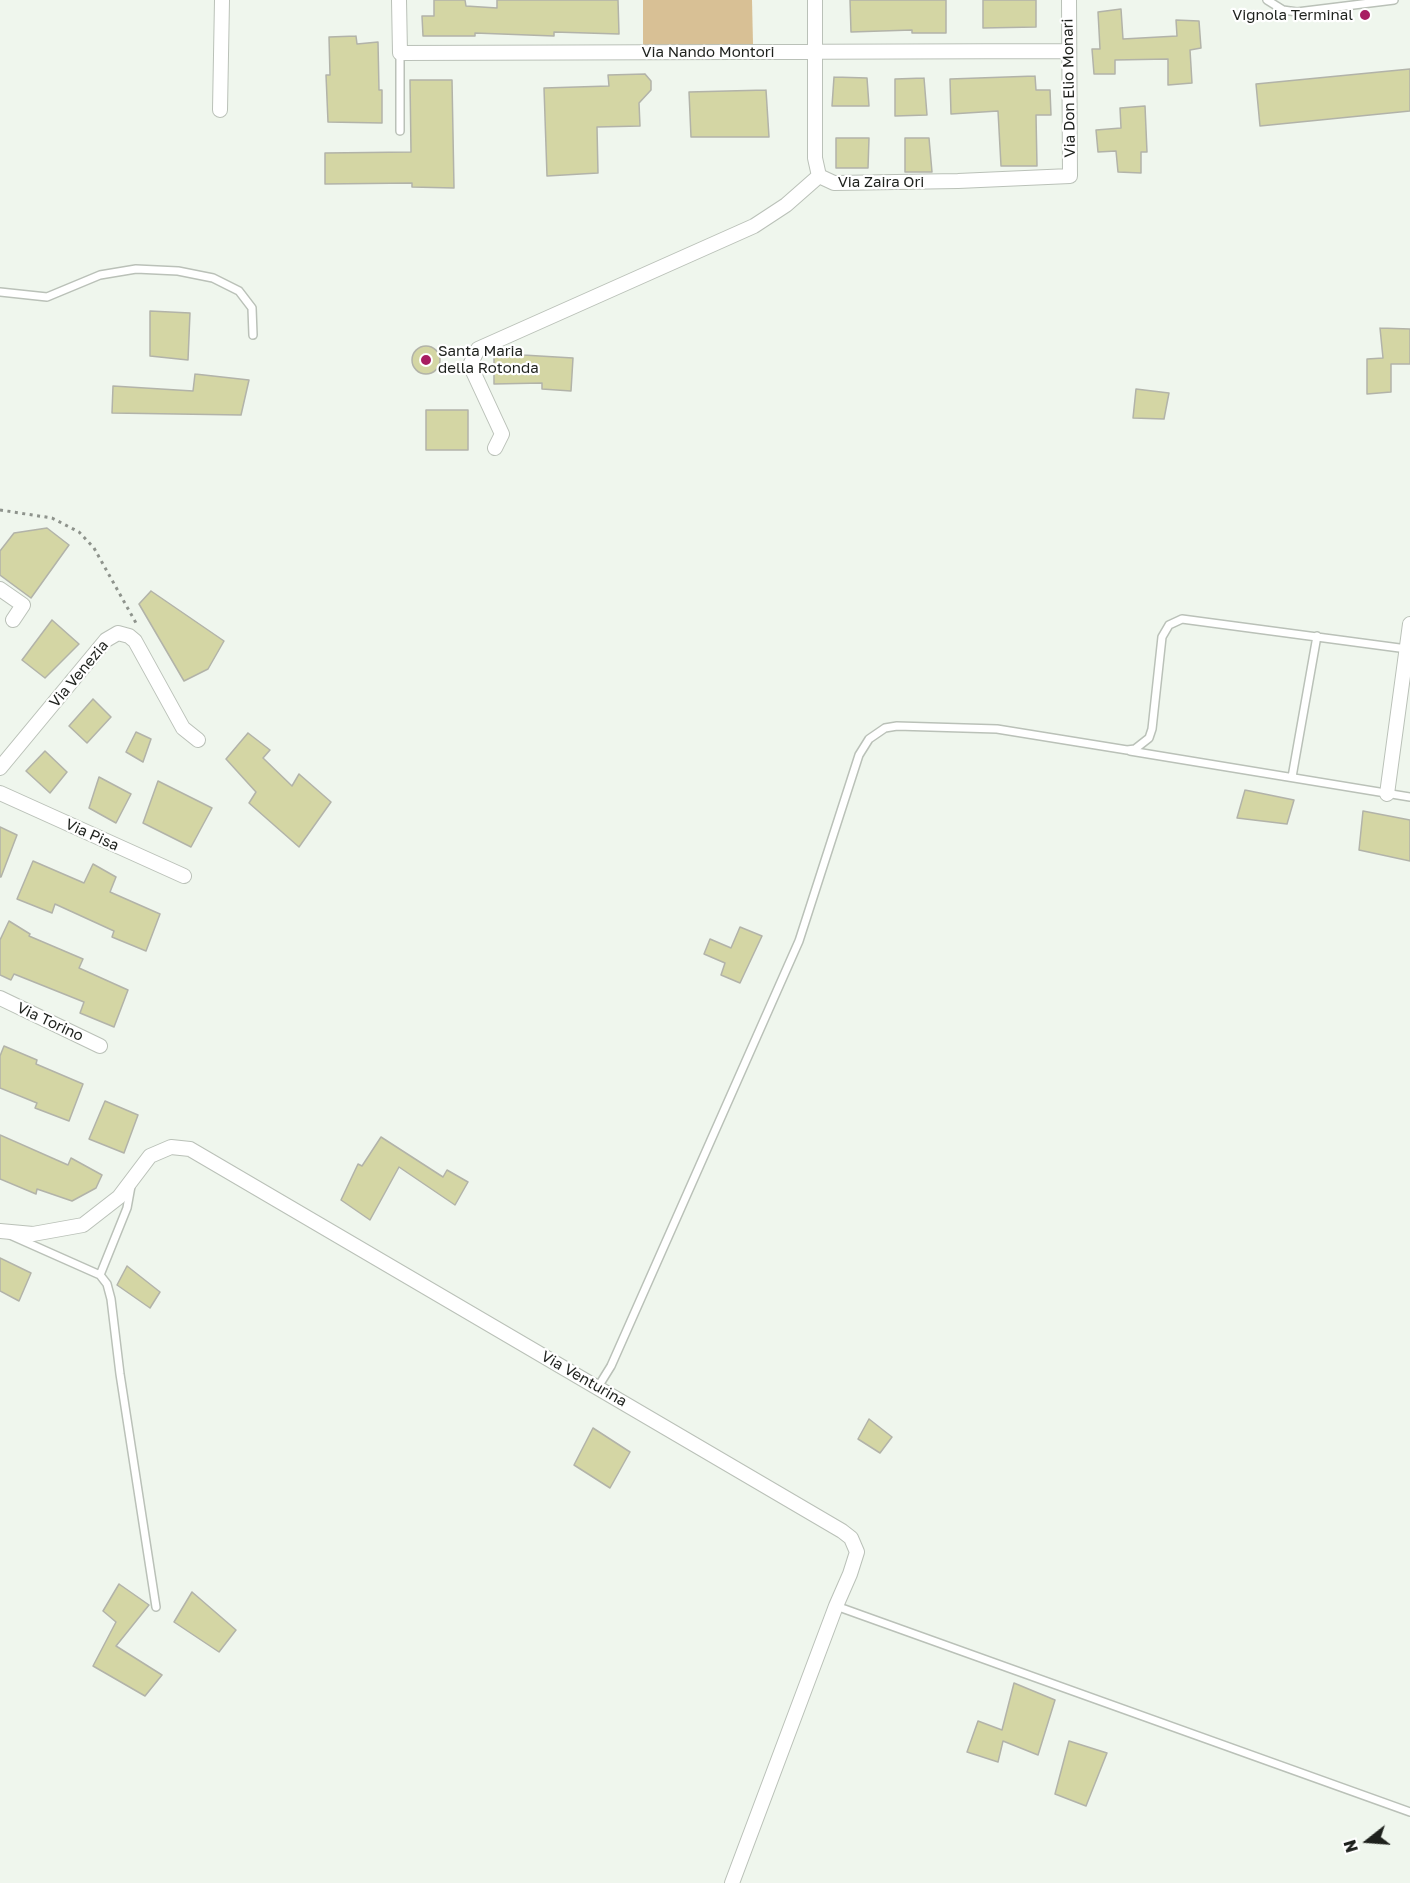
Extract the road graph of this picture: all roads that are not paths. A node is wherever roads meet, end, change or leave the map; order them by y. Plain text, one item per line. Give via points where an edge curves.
1 (222, 0) edge
2 (399, 0) edge
3 (815, 0) edge
4 (1069, 0) edge
5 (1267, 0) edge
6 (1394, 0) edge
7 (1337, 3) edge
8 (817, 51) junction
9 (1069, 51) junction
10 (400, 53) junction
11 (220, 110) dead end
12 (400, 131) dead end
13 (819, 176) junction
14 (1070, 176) joint
15 (0, 292) edge
16 (253, 335) dead end
17 (495, 448) dead end
18 (0, 589) edge
19 (13, 620) dead end
20 (1410, 624) edge
21 (1317, 636) junction
22 (1408, 649) edge
23 (198, 740) dead end
24 (1127, 750) junction
25 (0, 768) edge
26 (1292, 777) junction
27 (0, 793) edge
28 (1388, 794) junction
29 (1410, 797) edge
30 (184, 876) dead end
31 (0, 998) edge
32 (100, 1046) dead end
33 (133, 1180) junction
34 (2, 1232) edge
35 (100, 1275) junction
36 (598, 1387) junction
37 (836, 1606) junction
38 (156, 1607) dead end
39 (1410, 1812) edge
40 (732, 1883) edge

1 - 11 street
2 - 10 street
3 - 8 street, Via Zaira Ori
4 - 9 street, Via Don Elio Monari
5 - 7 lane via 1283,10 1297,12
6 - 7 lane
8 - 9 street, Via Nando Montori
8 - 10 street, Via Nando Montori
8 - 13 street, Via Zaira Ori via 814,158
9 - 14 street, Via Don Elio Monari
10 - 12 lane
13 - 14 street, Via Zaira Ori via 834,183
13 - 17 street via 754,226 478,349 470,365 500,426 502,434
15 - 16 lane via 46,297 100,275 136,269 178,271 213,278 239,291 252,308
18 - 19 street via 23,605
20 - 22 street
21 - 22 lane
21 - 24 lane via 1191,618 1174,622 1162,637 1149,738
21 - 26 lane
22 - 28 street
23 - 25 street, Via Venezia via 183,728 135,641 118,633 106,640
24 - 26 lane
24 - 36 lane via 997,729 897,726 885,728 869,739 859,755 800,941 611,1366
26 - 28 lane
27 - 30 street, Via Pisa
28 - 29 lane
31 - 32 street, Via Torino
33 - 34 street, Via Venturina via 119,1197 83,1225 33,1234
33 - 35 lane via 127,1208
33 - 36 street, Via Venturina via 150,1156 171,1148 190,1149
34 - 35 lane
35 - 38 lane via 111,1299
36 - 37 street, Via Venturina via 851,1538 857,1552
37 - 39 lane
37 - 40 street, Via Venturina

